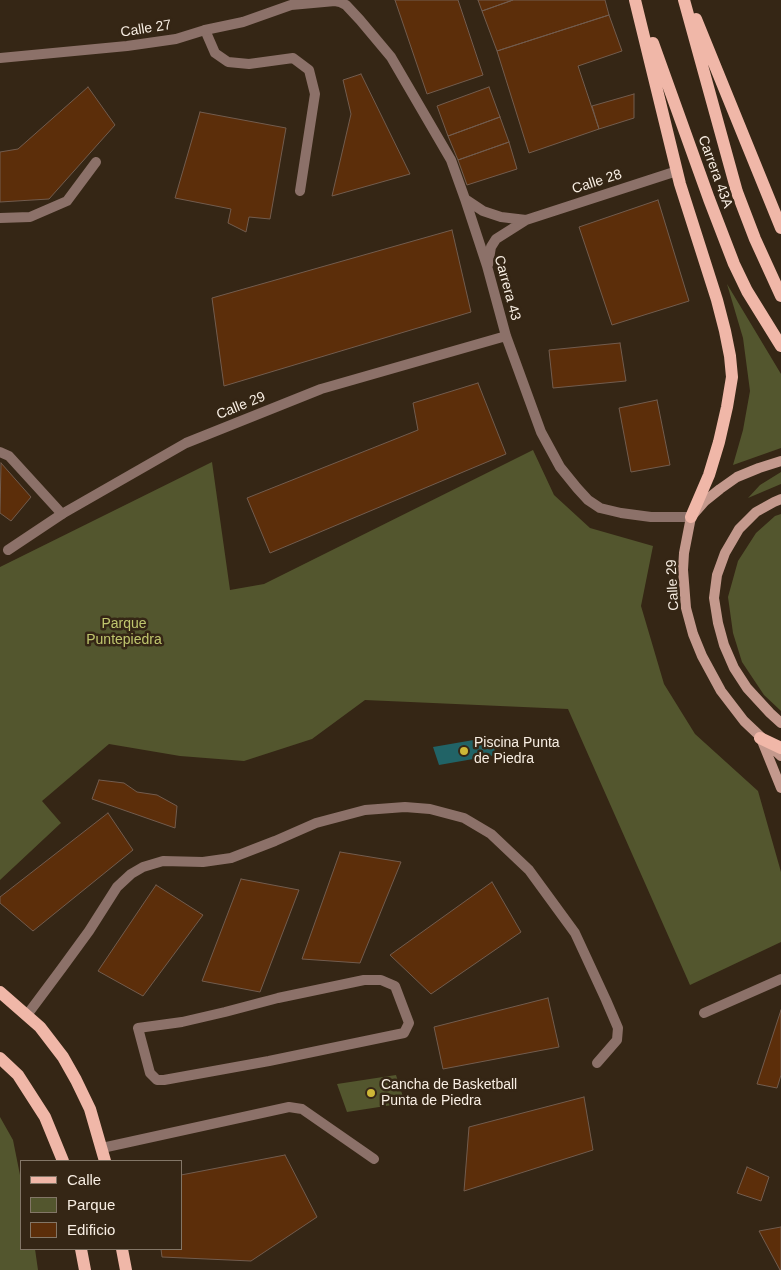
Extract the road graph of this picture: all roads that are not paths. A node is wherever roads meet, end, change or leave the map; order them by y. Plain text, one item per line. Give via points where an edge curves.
1 (636, 0) edge
2 (684, 0) edge
3 (688, 0) edge
4 (334, 1) edge
5 (291, 2) edge
6 (205, 30) junction
7 (0, 58) edge
8 (96, 162) dead end
9 (677, 170) junction
10 (300, 191) dead end
11 (465, 198) junction
12 (0, 218) edge
13 (526, 220) junction
14 (781, 228) edge
15 (488, 266) junction
16 (781, 296) edge
17 (506, 336) junction
18 (781, 346) edge
19 (0, 452) edge
20 (781, 461) edge
21 (781, 499) edge
22 (62, 514) junction
23 (692, 517) junction
24 (8, 550) dead end
25 (781, 723) edge
26 (760, 738) junction
27 (781, 748) edge
28 (781, 756) edge
29 (781, 788) edge
30 (781, 979) edge
31 (0, 992) edge
32 (704, 1013) dead end
33 (26, 1015) junction
34 (409, 1023) joint
35 (0, 1058) edge
36 (597, 1063) dead end
37 (104, 1155) edge
38 (374, 1159) dead end
39 (63, 1160) edge
40 (81, 1250) edge
41 (122, 1250) edge
42 (85, 1270) edge
43 (126, 1270) edge

1 - 9 main road
1 - 18 main road, Carrera 43A via 734,264
2 - 16 main road, Carrera 43A via 737,192
3 - 14 main road
4 - 5 street, Carrera 43
4 - 11 street, Carrera 43 via 346,5 391,57 451,160
5 - 6 street, Calle 27 via 243,22
6 - 7 street, Calle 27 via 176,39 126,46
6 - 10 street via 215,53 228,62 249,64 293,58 309,70 314,94
8 - 12 street via 67,201 30,217
9 - 13 street, Calle 28
9 - 23 main road via 725,331 732,377 719,442
11 - 13 street, Calle 28 via 492,214
11 - 15 street, Carrera 43
13 - 15 street, Calle 28 via 496,239 491,247
15 - 17 street, Carrera 43
17 - 22 street, Calle 29 via 321,389 186,443
17 - 23 street, Carrera 43 via 541,432 560,467 588,500 600,508 621,513
19 - 22 street via 9,456
20 - 23 main road via 737,477 705,502
21 - 25 main road via 756,512 739,528 717,575 714,598 724,645 734,668 747,688
22 - 24 street, Calle 29
23 - 26 main road, Calle 29 via 683,570 686,608 693,634 721,691
26 - 27 main road
26 - 28 main road
26 - 29 main road
30 - 32 street
31 - 33 main road
33 - 36 street via 89,931 117,887 143,867 163,860 203,862 231,858 316,823 365,810 430,809 464,818 491,834 529,870 574,933 618,1028 617,1040
33 - 37 main road via 64,1057 90,1110
34 - 34 street via 395,986 381,980 364,980 182,1022 138,1028 150,1073 157,1080 164,1080 385,1038 404,1033
35 - 39 main road via 18,1075 45,1117
37 - 38 street via 289,1107 302,1109
40 - 42 main road
41 - 43 main road

